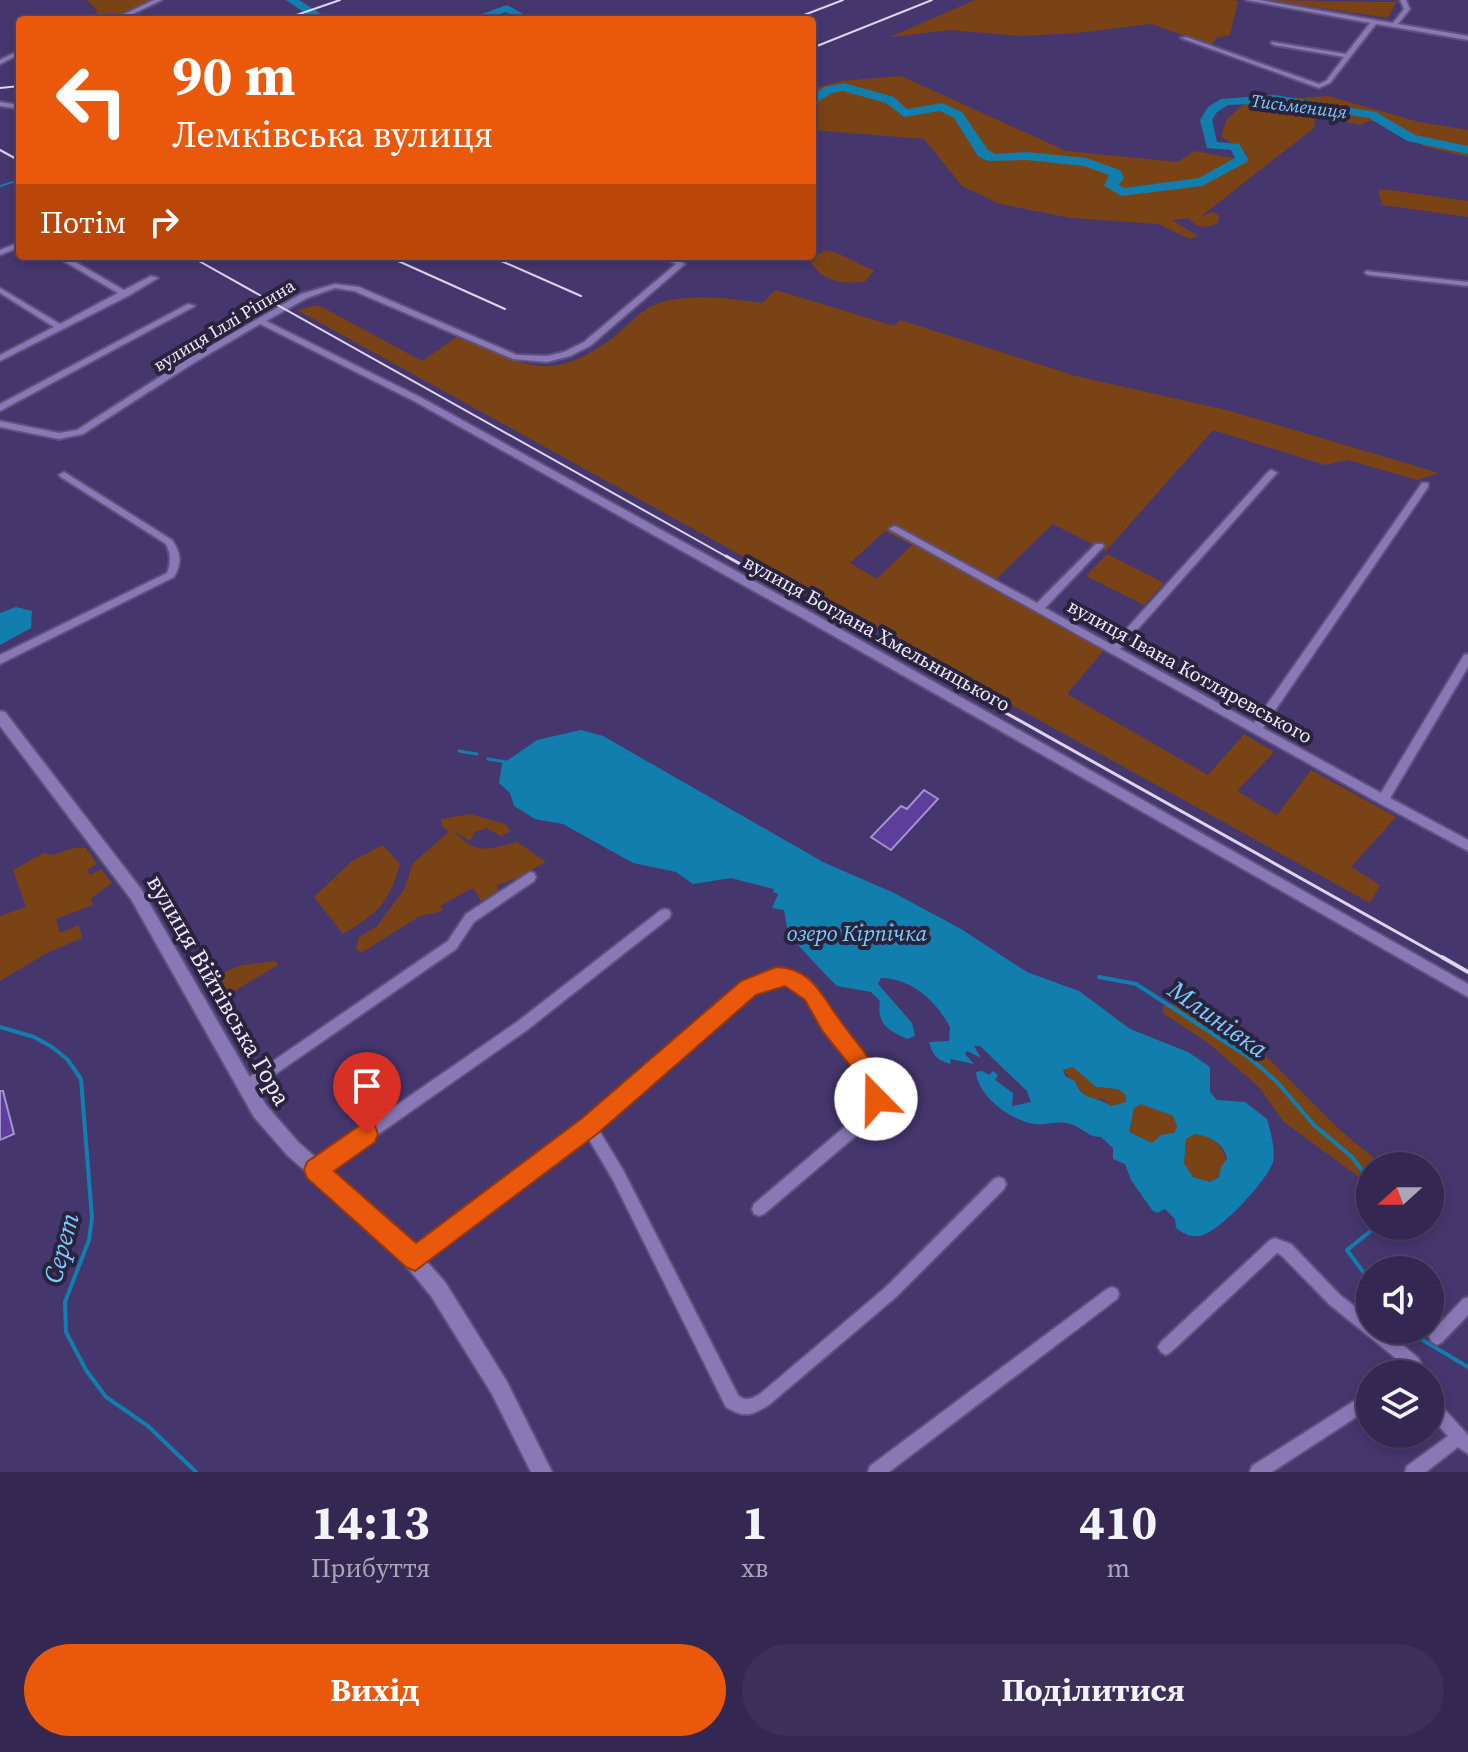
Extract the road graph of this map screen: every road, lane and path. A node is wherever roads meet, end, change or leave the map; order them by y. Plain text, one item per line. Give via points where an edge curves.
1 (159, 0) edge
2 (1249, 0) edge
3 (1403, 0) edge
4 (124, 16) edge
5 (1375, 21) junction
6 (1395, 24) junction
7 (1184, 38) dead end
8 (1468, 38) edge
9 (1274, 43) dead end
10 (1347, 56) junction
11 (66, 260) edge
12 (673, 260) edge
13 (1369, 273) dead end
14 (154, 278) dead end
15 (1468, 284) edge
16 (0, 290) edge
17 (125, 294) junction
18 (191, 306) dead end
19 (260, 321) junction
20 (60, 327) junction
21 (0, 358) edge
22 (0, 408) edge
23 (0, 424) edge
24 (1272, 473) dead end
25 (64, 475) dead end
26 (1425, 485) dead end
27 (894, 529) dead end
28 (1099, 546) dead end
29 (1038, 608) junction
30 (1114, 649) junction
31 (1468, 658) edge
32 (0, 660) edge
33 (0, 716) edge
34 (1256, 729) junction
35 (1383, 800) junction
36 (1468, 846) edge
37 (530, 877) dead end
38 (665, 914) dead end
39 (1468, 991) edge
40 (246, 1087) junction
41 (589, 1126) junction
42 (315, 1170) junction
43 (999, 1184) dead end
44 (759, 1209) dead end
45 (415, 1259) junction
46 (1112, 1294) dead end
47 (1468, 1304) edge
48 (1356, 1317) edge
49 (1444, 1330) edge
50 (1390, 1344) edge
51 (1166, 1347) dead end
52 (1409, 1360) edge
53 (1356, 1408) edge
54 (1444, 1421) edge
55 (1464, 1442) edge
56 (542, 1472) edge
57 (876, 1472) edge
58 (1258, 1472) edge
59 (1413, 1472) edge

1 - 4 street
2 - 5 street
3 - 6 street via 1407,9
5 - 6 street
5 - 10 street
6 - 8 street
7 - 10 street via 1313,86 1328,82
9 - 10 street
11 - 17 street
12 - 19 street, вулиця Іллі Ріпина via 681,264 587,344 558,357 516,357 348,286 319,290
13 - 15 street
14 - 17 street
16 - 20 street
17 - 20 street
18 - 22 street
19 - 23 street, вулиця Іллі Ріпина via 87,429 67,436
19 - 39 street, вулиця Богдана Хмельницького via 417,399
20 - 21 street
24 - 30 street
25 - 32 street via 164,538 175,552 174,570
26 - 34 street
27 - 29 street, вулиця Івана Котляревського
28 - 29 street
29 - 30 street, вулиця Івана Котляревського
30 - 34 street, вулиця Івана Котляревського
31 - 35 street
33 - 40 street, вулиця Війтівська Гора via 136,894
34 - 35 street, вулиця Івана Котляревського
35 - 36 street, вулиця Івана Котляревського
37 - 40 street via 470,918 452,945
38 - 42 street via 522,1026
40 - 42 street, вулиця Війтівська Гора via 273,1127
41 - 43 street via 740,1408 765,1399 891,1292
41 - 44 street via 748,988 763,979 789,977 822,1006 867,1070 876,1099 860,1123
41 - 45 street
42 - 45 street, вулиця Війтівська Гора
45 - 56 street, вулиця Війтівська Гора via 473,1342
46 - 57 street
47 - 49 street
48 - 51 street via 1286,1249 1275,1245
50 - 52 street
53 - 58 street
54 - 55 street
55 - 59 street

